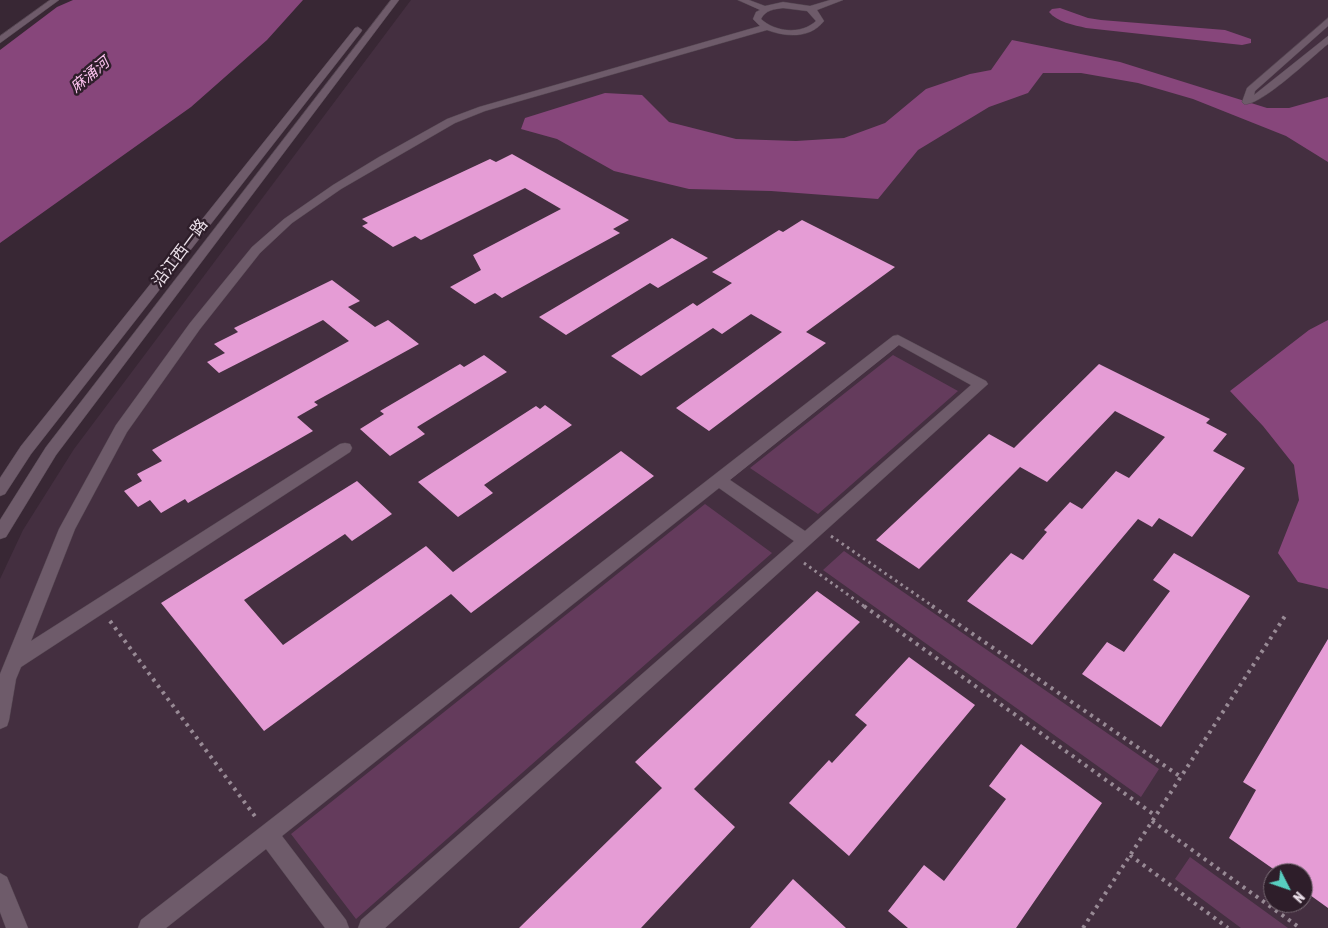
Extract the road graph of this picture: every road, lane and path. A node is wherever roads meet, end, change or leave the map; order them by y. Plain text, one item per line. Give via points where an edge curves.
1 (56, 0) edge
2 (394, 0) edge
3 (742, 0) edge
4 (839, 0) edge
5 (765, 9) junction
6 (810, 10) junction
7 (1328, 21) edge
8 (365, 22) dead end
9 (767, 27) junction
10 (1328, 39) edge
11 (0, 40) edge
12 (345, 448) dead end
13 (719, 480) junction
14 (0, 490) edge
15 (819, 528) junction
16 (0, 533) edge
17 (805, 540) junction
18 (791, 553) junction
19 (99, 606) junction
20 (1285, 616) dead end
21 (15, 660) junction
22 (0, 720) edge
23 (1181, 777) junction
24 (1156, 816) junction
25 (1152, 821) junction
26 (268, 834) junction
27 (1130, 855) junction
28 (0, 884) edge
29 (17, 928) edge
30 (149, 928) edge
31 (338, 928) edge
32 (369, 928) edge
33 (1083, 928) edge
34 (1228, 928) edge
35 (1300, 928) edge

1 - 11 street
2 - 16 street, 沿江西一路 via 51,451
3 - 5 street
4 - 6 street
5 - 6 street via 784,5
5 - 9 street via 757,19
6 - 9 street via 820,20 811,28 792,32
7 - 10 street via 1250,90 1247,102 1263,94
8 - 14 street, 沿江西一路 via 26,450
9 - 21 street via 482,109 450,122 336,187 288,221 256,250 121,429 67,530
12 - 19 street
13 - 15 street via 898,339 981,384
13 - 17 street
13 - 26 street
15 - 17 street
15 - 23 path
17 - 18 street
18 - 24 path
18 - 32 street
19 - 21 street
19 - 26 path
20 - 23 path
21 - 22 street via 7,680
23 - 24 path
24 - 25 path
25 - 27 path
25 - 35 path
26 - 30 street
26 - 31 street
27 - 33 path
27 - 34 path
28 - 29 street

